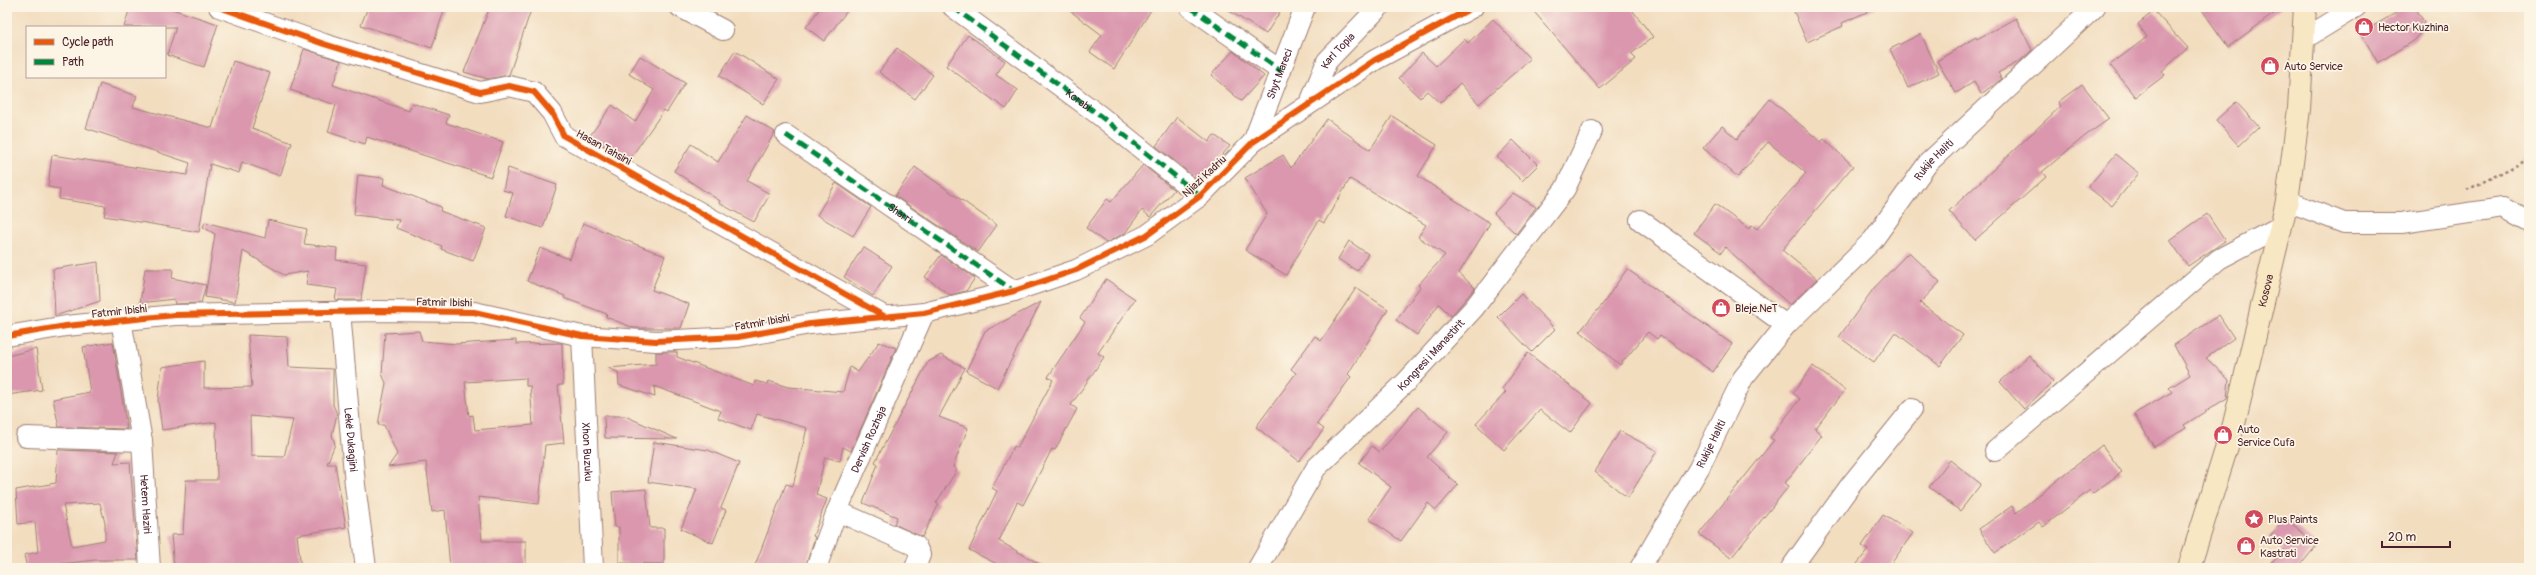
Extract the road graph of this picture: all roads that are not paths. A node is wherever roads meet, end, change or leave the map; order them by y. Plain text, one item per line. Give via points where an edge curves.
1 (219, 7) edge
2 (680, 7) edge
3 (953, 7) edge
4 (1190, 7) edge
5 (1305, 7) edge
6 (1379, 7) edge
7 (1474, 7) edge
8 (2095, 7) edge
9 (2305, 7) edge
10 (2356, 7) edge
11 (723, 30) dead end
12 (2304, 39) junction
13 (1281, 71) junction
14 (1310, 103) junction
15 (1592, 131) dead end
16 (786, 135) dead end
17 (1253, 142) junction
18 (1200, 196) junction
19 (2287, 201) junction
20 (1640, 220) dead end
21 (2529, 222) edge
22 (2281, 226) junction
23 (1014, 291) junction
24 (340, 311) junction
25 (924, 313) junction
26 (884, 316) junction
27 (121, 320) junction
28 (1786, 325) junction
29 (7, 336) edge
30 (582, 336) junction
31 (1912, 409) dead end
32 (26, 437) dead end
33 (142, 441) junction
34 (1995, 451) dead end
35 (837, 511) junction
36 (150, 568) edge
37 (366, 568) edge
38 (592, 568) edge
39 (816, 568) edge
40 (915, 568) edge
41 (1258, 568) edge
42 (1640, 568) edge
43 (1791, 568) edge
44 (2189, 568) edge

1 - 26 street, Hasan Tahsini via 324,44 480,92 509,86 534,92 552,113 564,136
2 - 11 street
3 - 18 street, Korabi via 1099,115
4 - 13 street
5 - 13 street, Shyt Mareci
6 - 14 street, Karl Topia via 1327,60
7 - 14 street, Njiazi Kadriu via 1375,60
8 - 28 street, Rukije Haliti via 1928,163 1873,240
9 - 12 street, Kosova
10 - 12 street
12 - 19 street, Kosova via 2299,109
13 - 17 street, Shyt Mareci
14 - 17 street, Njiazi Kadriu
15 - 41 street, Kongresi i Manastirit via 1565,189 1474,308 1406,382 1316,468
16 - 23 street, Sharri
17 - 18 street, Njiazi Kadriu
18 - 23 street, Njiazi Kadriu via 1147,234 1112,253 1076,270
19 - 21 street via 2344,223 2401,223 2503,208
19 - 22 street, Kosova
20 - 28 street
22 - 34 street via 2219,259
22 - 44 street, Kosova via 2234,424
23 - 25 street, Njiazi Kadriu
24 - 27 street, Fatmir Ibishi via 175,315
24 - 30 street, Fatmir Ibishi via 474,312
24 - 37 street, Lekë Dukagjini via 355,485
25 - 26 street, Fatmir Ibishi
25 - 35 street, Dervish Rozhaja
26 - 30 street, Fatmir Ibishi via 810,324 738,337 656,341
27 - 29 street, Fatmir Ibishi
27 - 33 street, Hetem Haziri
28 - 42 street, Rukije Haliti via 1743,378 1699,468
30 - 38 street, Xhon Buzuku
31 - 43 street via 1850,486
32 - 33 street
33 - 36 street, Hetem Haziri
35 - 39 street, Dervish Rozhaja
35 - 40 street via 916,546 920,555

